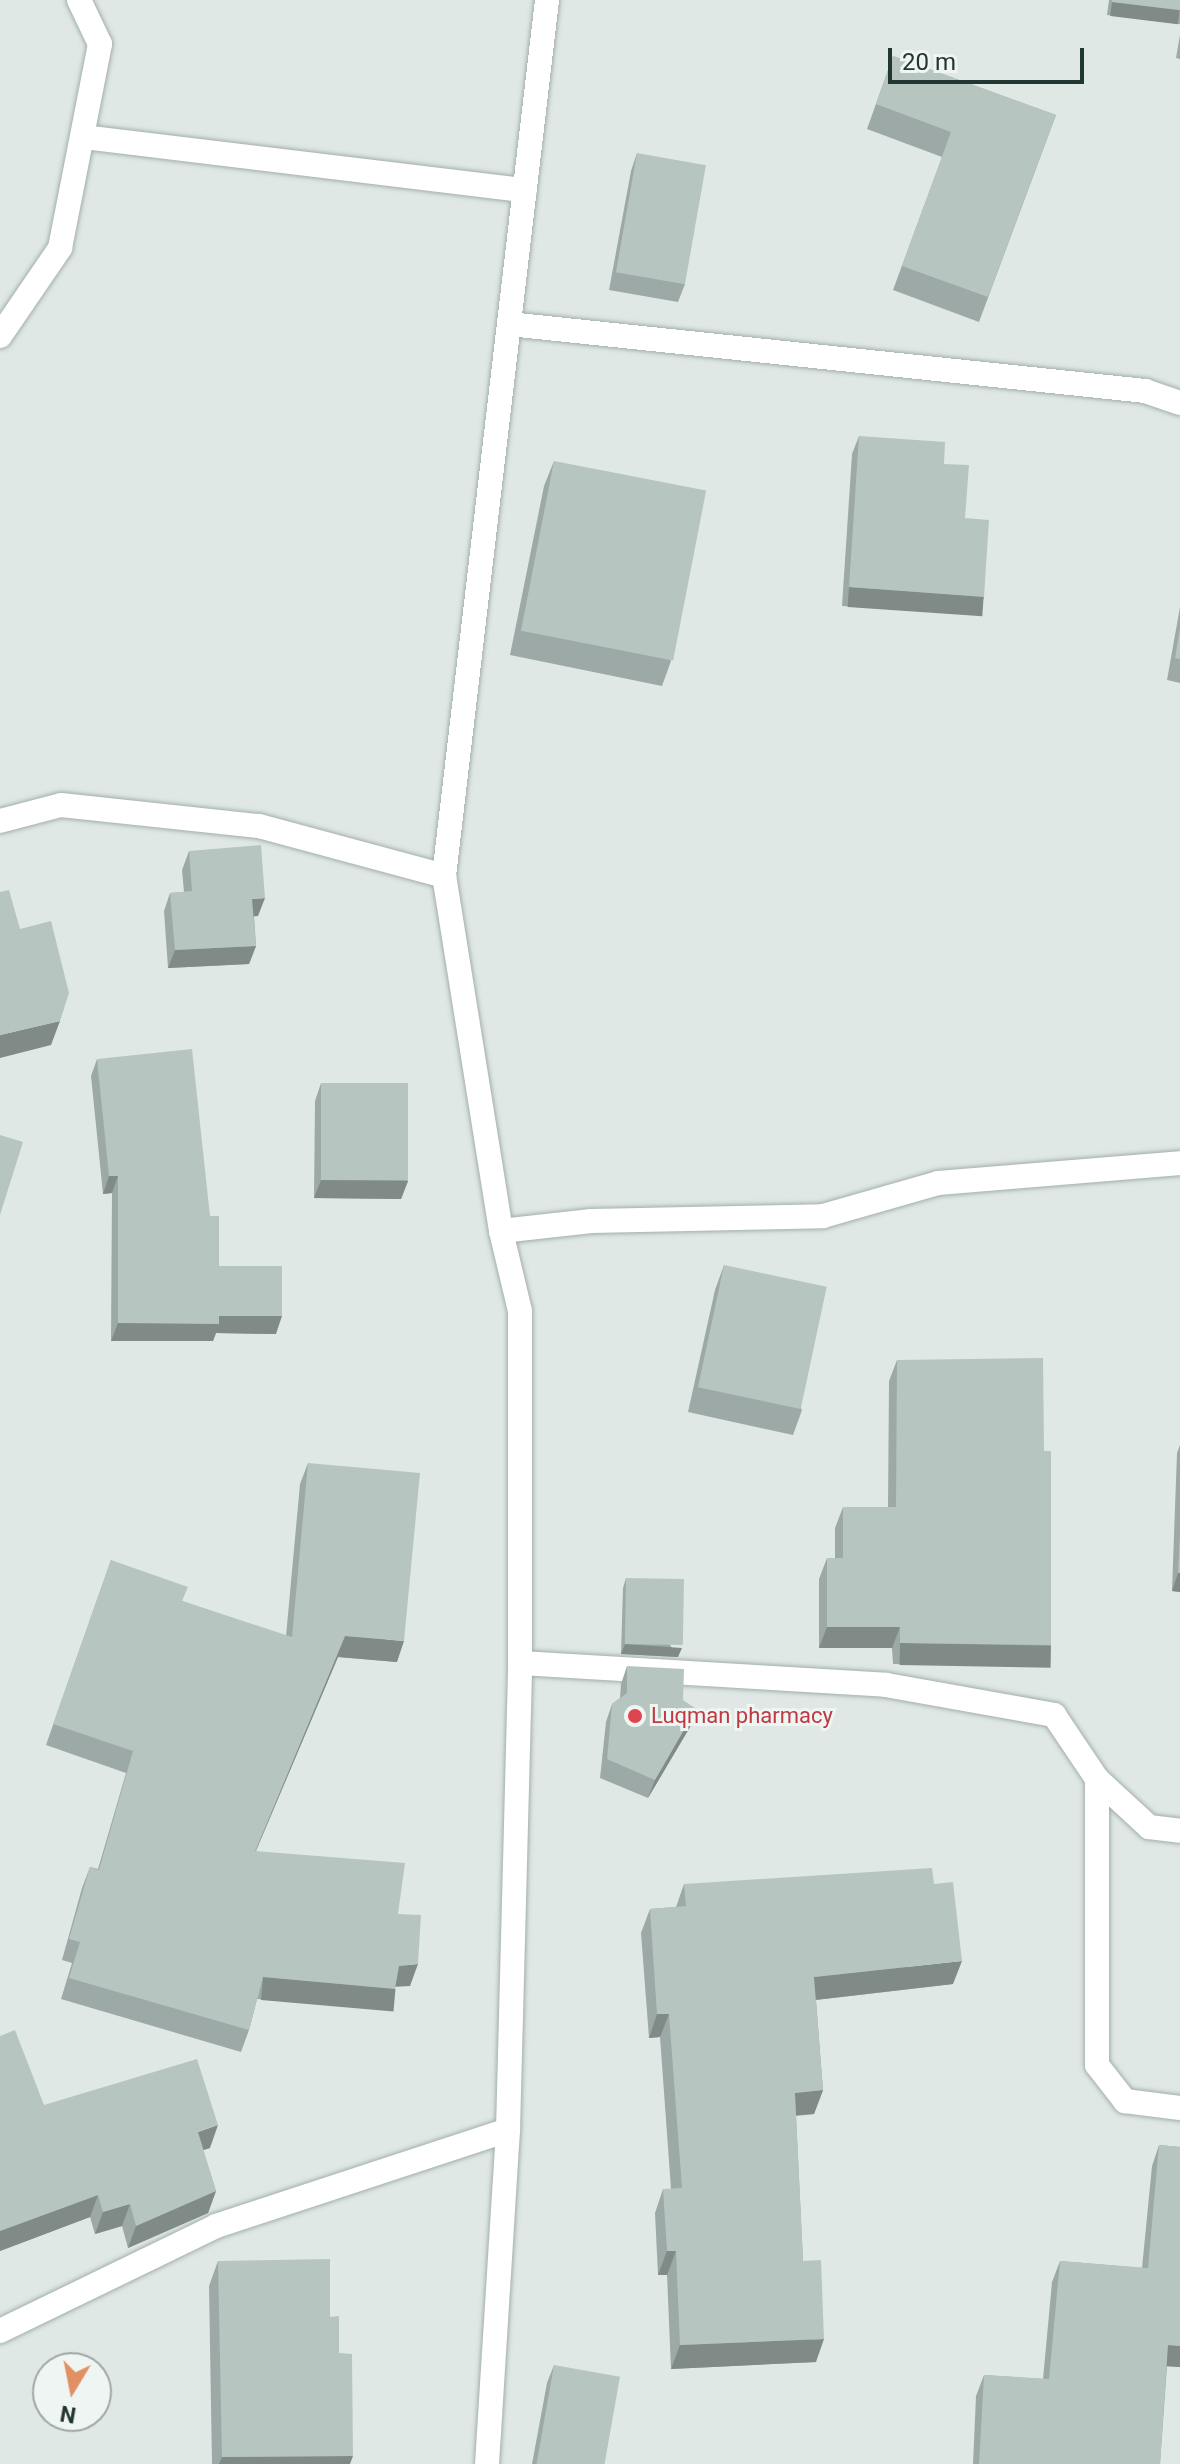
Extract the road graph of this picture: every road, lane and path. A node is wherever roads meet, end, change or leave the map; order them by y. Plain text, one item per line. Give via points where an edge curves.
1 (79, 0) edge
2 (547, 0) edge
3 (84, 137) junction
4 (525, 190) junction
5 (509, 324) junction
6 (0, 336) edge
7 (1180, 403) edge
8 (0, 821) edge
9 (444, 876) junction
10 (1180, 1163) edge
11 (501, 1231) junction
12 (520, 1663) junction
13 (1097, 1779) junction
14 (1180, 1831) edge
15 (1180, 2108) edge
16 (508, 2130) junction
17 (0, 2331) edge
18 (487, 2464) edge

1 - 3 street via 100,44
2 - 4 street
3 - 4 street
3 - 6 street via 60,248
4 - 5 street
5 - 7 street via 1145,391
5 - 9 street
8 - 9 street via 61,805 259,826
9 - 11 street
10 - 11 street via 938,1183 823,1216 591,1221
11 - 12 street via 520,1311
12 - 13 street via 886,1685 1054,1715
12 - 16 street
13 - 14 street via 1149,1827
13 - 15 street via 1097,2065 1125,2101
16 - 17 street via 216,2226
16 - 18 street

